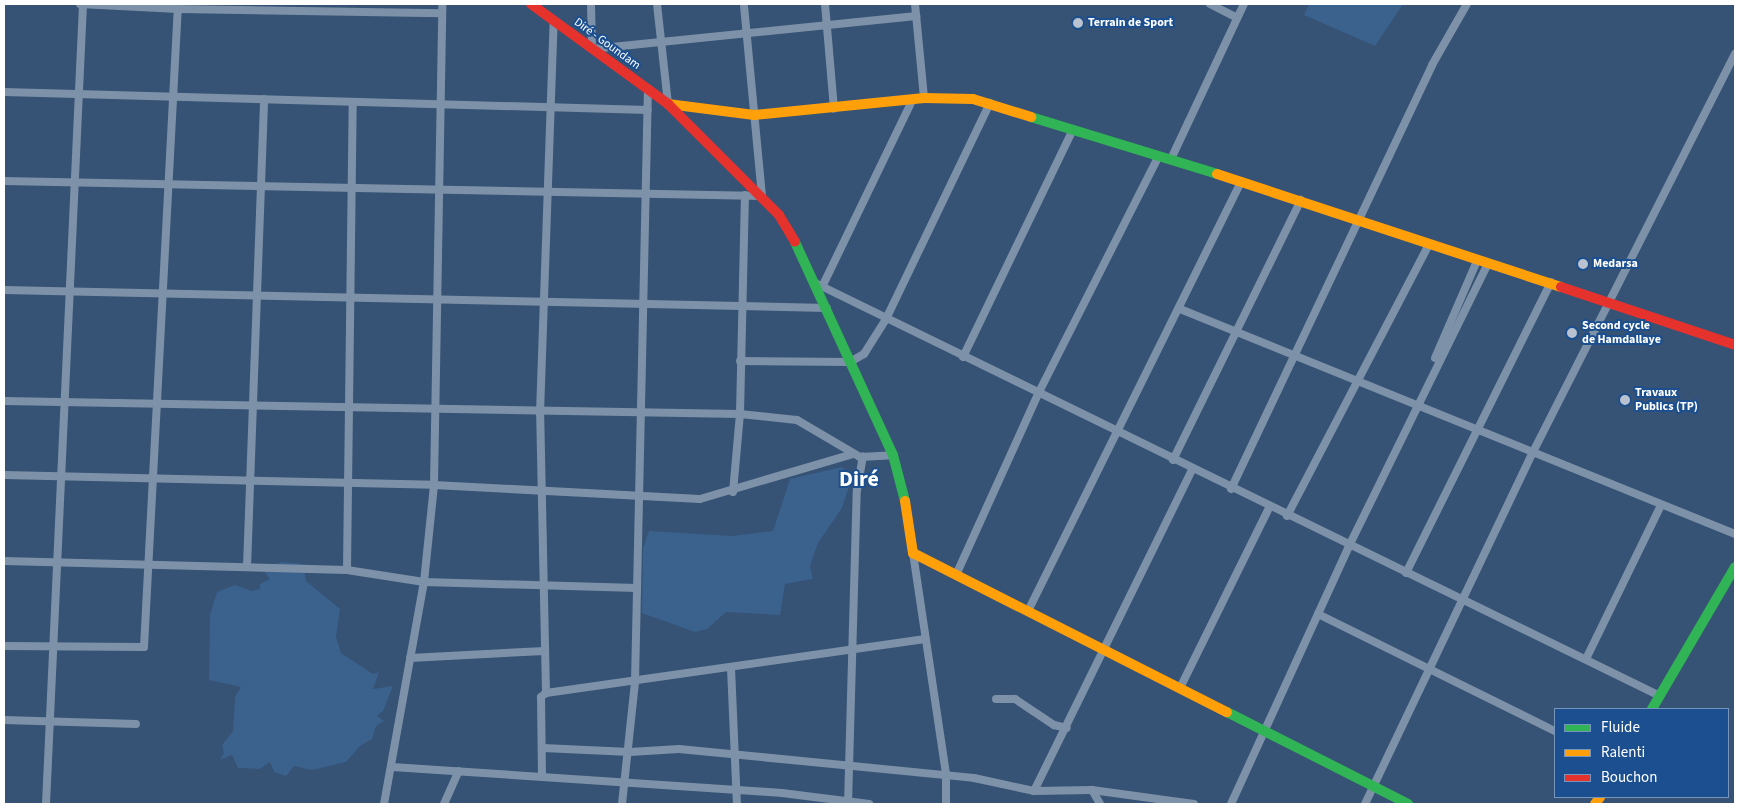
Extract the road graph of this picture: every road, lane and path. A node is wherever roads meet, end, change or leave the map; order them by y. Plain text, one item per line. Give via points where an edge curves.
1 (82, 4) edge
2 (442, 4) edge
3 (531, 4) edge
4 (590, 4) edge
5 (657, 4) edge
6 (744, 4) edge
7 (826, 4) edge
8 (915, 4) edge
9 (1210, 4) edge
10 (1244, 4) edge
11 (1467, 4) edge
12 (178, 7) edge
13 (442, 13) junction
14 (916, 16) junction
15 (1237, 18) junction
16 (554, 21) junction
17 (827, 25) junction
18 (747, 33) junction
19 (662, 42) junction
20 (592, 49) junction
21 (1735, 53) edge
22 (648, 88) junction
23 (4, 92) edge
24 (79, 96) junction
25 (172, 97) junction
26 (924, 98) junction
27 (264, 99) junction
28 (913, 99) junction
29 (353, 102) junction
30 (440, 102) junction
31 (990, 103) junction
32 (668, 104) junction
33 (551, 107) junction
34 (834, 109) junction
35 (648, 110) junction
36 (754, 116) junction
37 (1073, 129) junction
38 (1159, 156) junction
39 (1171, 159) junction
40 (4, 181) edge
41 (1240, 181) junction
42 (168, 183) junction
43 (76, 184) junction
44 (261, 187) junction
45 (352, 189) junction
46 (440, 189) junction
47 (548, 192) junction
48 (646, 194) junction
49 (745, 195) junction
50 (762, 196) junction
51 (1301, 200) junction
52 (1360, 220) junction
53 (1429, 244) junction
54 (1477, 261) junction
55 (1488, 264) junction
56 (1551, 282) junction
57 (818, 284) junction
58 (4, 290) edge
59 (71, 292) junction
60 (164, 296) junction
61 (257, 298) junction
62 (440, 299) junction
63 (351, 300) junction
64 (546, 303) junction
65 (643, 305) junction
66 (1608, 306) junction
67 (741, 307) junction
68 (827, 308) junction
69 (1180, 309) junction
70 (886, 319) junction
71 (1236, 332) junction
72 (1735, 345) edge
73 (1292, 356) junction
74 (963, 357) junction
75 (740, 361) junction
76 (850, 362) junction
77 (1432, 365) dead end
78 (1354, 382) junction
79 (1038, 394) junction
80 (4, 402) edge
81 (66, 404) junction
82 (158, 404) junction
83 (253, 407) junction
84 (438, 407) junction
85 (1415, 407) junction
86 (349, 408) junction
87 (641, 412) junction
88 (540, 413) junction
89 (740, 414) junction
90 (1474, 431) junction
91 (1118, 433) junction
92 (853, 454) junction
93 (1532, 454) junction
94 (893, 455) junction
95 (863, 457) junction
96 (1173, 460) junction
97 (1192, 470) junction
98 (4, 475) edge
99 (63, 477) junction
100 (154, 478) junction
101 (250, 480) junction
102 (348, 485) junction
103 (434, 485) junction
104 (1231, 489) junction
105 (540, 490) junction
106 (733, 492) junction
107 (639, 495) junction
108 (1661, 504) junction
109 (1269, 508) junction
110 (1287, 516) junction
111 (1735, 534) edge
112 (1349, 546) junction
113 (913, 552) junction
114 (4, 561) edge
115 (60, 564) junction
116 (149, 564) junction
117 (247, 567) junction
118 (1735, 567) edge
119 (347, 570) junction
120 (1406, 573) junction
121 (956, 575) junction
122 (424, 582) junction
123 (541, 584) junction
124 (637, 588) junction
125 (1463, 600) junction
126 (1028, 611) junction
127 (1318, 614) junction
128 (925, 639) junction
129 (4, 646) edge
130 (56, 648) junction
131 (1105, 649) junction
132 (852, 650) junction
133 (545, 651) junction
134 (410, 658) junction
135 (1586, 659) junction
136 (731, 668) junction
137 (1430, 669) junction
138 (635, 682) junction
139 (1180, 688) junction
140 (546, 693) junction
141 (1660, 696) junction
142 (996, 699) dead end
143 (1653, 708) edge
144 (4, 720) edge
145 (53, 722) junction
146 (136, 724) dead end
147 (1068, 728) junction
148 (1554, 731) edge
149 (1265, 732) junction
150 (543, 748) junction
151 (630, 752) junction
152 (734, 754) junction
153 (850, 766) junction
154 (392, 767) junction
155 (459, 771) junction
156 (946, 775) junction
157 (542, 777) junction
158 (626, 782) junction
159 (1374, 788) junction
160 (736, 789) junction
161 (1092, 790) junction
162 (1034, 791) junction
163 (848, 803) edge
164 (46, 804) edge
165 (384, 804) edge
166 (444, 804) edge
167 (622, 804) edge
168 (737, 804) edge
169 (869, 804) edge
170 (946, 804) edge
171 (1100, 804) edge
172 (1194, 804) edge
173 (1231, 804) edge
174 (1365, 804) edge
175 (1408, 804) edge

1 - 12 street
1 - 24 street
2 - 13 street
3 - 16 main road, Diré - Goundam
4 - 20 street
5 - 19 street
6 - 18 street
7 - 17 street
8 - 14 street
9 - 15 street
10 - 15 street
11 - 52 street via 1432,65
12 - 13 street
12 - 25 street
13 - 30 street
14 - 17 street
14 - 26 street
15 - 39 street
16 - 20 main road, Diré - Goundam
16 - 33 street
17 - 18 street
17 - 34 street
18 - 19 street
18 - 36 street
19 - 20 street
19 - 32 street
20 - 22 main road, Diré - Goundam
21 - 66 street
22 - 32 main road, Diré - Goundam
22 - 35 street
23 - 24 street
24 - 25 street
24 - 43 street
25 - 27 street
25 - 42 street
26 - 28 main road
26 - 31 main road via 959,97
27 - 29 street
27 - 44 street
28 - 34 main road
28 - 57 street
29 - 30 street
29 - 45 street
30 - 33 street
30 - 46 street
31 - 37 main road
31 - 70 street
32 - 36 main road
32 - 50 main road, Diré - Goundam
33 - 35 street
33 - 47 street
34 - 36 main road
35 - 48 street
36 - 50 street
37 - 38 main road
37 - 74 street
38 - 39 main road
38 - 79 street
39 - 41 main road
40 - 43 street
41 - 51 main road
41 - 69 street
42 - 43 street
42 - 44 street
42 - 60 street
43 - 59 street
44 - 45 street
44 - 61 street
45 - 46 street
45 - 63 street
46 - 47 street
46 - 62 street
47 - 48 street
47 - 64 street
48 - 49 street
48 - 65 street
49 - 50 street
49 - 67 street
50 - 57 main road, Diré - Goundam via 795,240
51 - 52 main road
51 - 71 street
52 - 53 main road
52 - 73 street
53 - 54 main road
53 - 78 street
54 - 55 main road
54 - 77 street
55 - 56 main road
55 - 85 street
56 - 66 main road
56 - 90 street
57 - 68 main road, Diré - Goundam
57 - 70 street
58 - 59 street
59 - 60 street
59 - 81 street
60 - 61 street
60 - 82 street
61 - 63 street
61 - 83 street
62 - 63 street
62 - 64 street
62 - 84 street
63 - 86 street
64 - 65 street
64 - 88 street
65 - 67 street
65 - 87 street
66 - 72 main road
66 - 93 street
67 - 68 street
67 - 75 street
68 - 76 main road, Diré - Goundam
69 - 71 street
69 - 91 street
70 - 74 street
70 - 76 street via 872,344
71 - 73 street
71 - 96 street
73 - 78 street
73 - 104 street
74 - 79 street
75 - 76 street
75 - 89 street
76 - 94 main road, Diré - Goundam
78 - 85 street
78 - 110 street
79 - 91 street
79 - 121 street
80 - 81 street
81 - 82 street
81 - 99 street
82 - 83 street
82 - 100 street
83 - 86 street
83 - 101 street
84 - 86 street
84 - 88 street
84 - 103 street
85 - 90 street
85 - 112 street
86 - 102 street
87 - 88 street
87 - 89 street
87 - 107 street
88 - 105 street
89 - 92 street via 797,420
89 - 106 street
90 - 93 street
90 - 120 street
91 - 96 street
91 - 126 street
92 - 95 street
92 - 106 street
93 - 108 street
93 - 125 street
94 - 95 street
94 - 113 main road, Diré - Goundam via 903,488
95 - 132 street via 857,490
96 - 97 street
97 - 104 street
97 - 131 street
98 - 99 street
99 - 100 street
99 - 115 street
100 - 101 street
100 - 116 street
101 - 102 street
101 - 117 street
102 - 103 street
102 - 119 street
103 - 105 street
103 - 122 street
104 - 109 street
105 - 107 street
105 - 123 street
106 - 107 street via 700,499
107 - 124 street
108 - 111 street
108 - 135 street
109 - 110 street
109 - 139 street
110 - 112 street
112 - 120 street
112 - 127 street
113 - 121 main road
113 - 128 street
114 - 115 street
115 - 116 street
115 - 130 street
116 - 117 street
116 - 130 street via 144,647
117 - 119 street
118 - 141 main road
119 - 122 street
120 - 125 street
121 - 126 main road
122 - 123 street
122 - 134 street
123 - 124 street
123 - 133 street
124 - 138 street
125 - 135 street
125 - 137 street
126 - 131 main road
127 - 137 street
127 - 149 street
128 - 132 street
128 - 156 street
129 - 130 street
130 - 145 street
131 - 139 main road
131 - 147 street
132 - 136 street
132 - 153 street
133 - 134 street
133 - 140 street
134 - 154 street
135 - 141 street
136 - 138 street
136 - 152 street
137 - 148 street
137 - 159 street
138 - 140 street
138 - 151 street
139 - 149 main road
140 - 150 street via 541,697
141 - 143 main road
142 - 147 street via 1015,699 1054,724
144 - 145 street
145 - 146 street
145 - 164 street
147 - 162 street
149 - 159 main road
149 - 173 street
150 - 151 street
150 - 157 street
151 - 152 street via 679,749
151 - 158 street
152 - 153 street
152 - 160 street
153 - 156 street
153 - 163 street
154 - 155 street
154 - 165 street
155 - 157 street
155 - 166 street
156 - 162 street
156 - 170 street
157 - 158 street
158 - 160 street
158 - 167 street
159 - 174 street
159 - 175 main road
160 - 163 street
160 - 168 street
161 - 162 street
161 - 171 street
161 - 172 street
163 - 169 street

